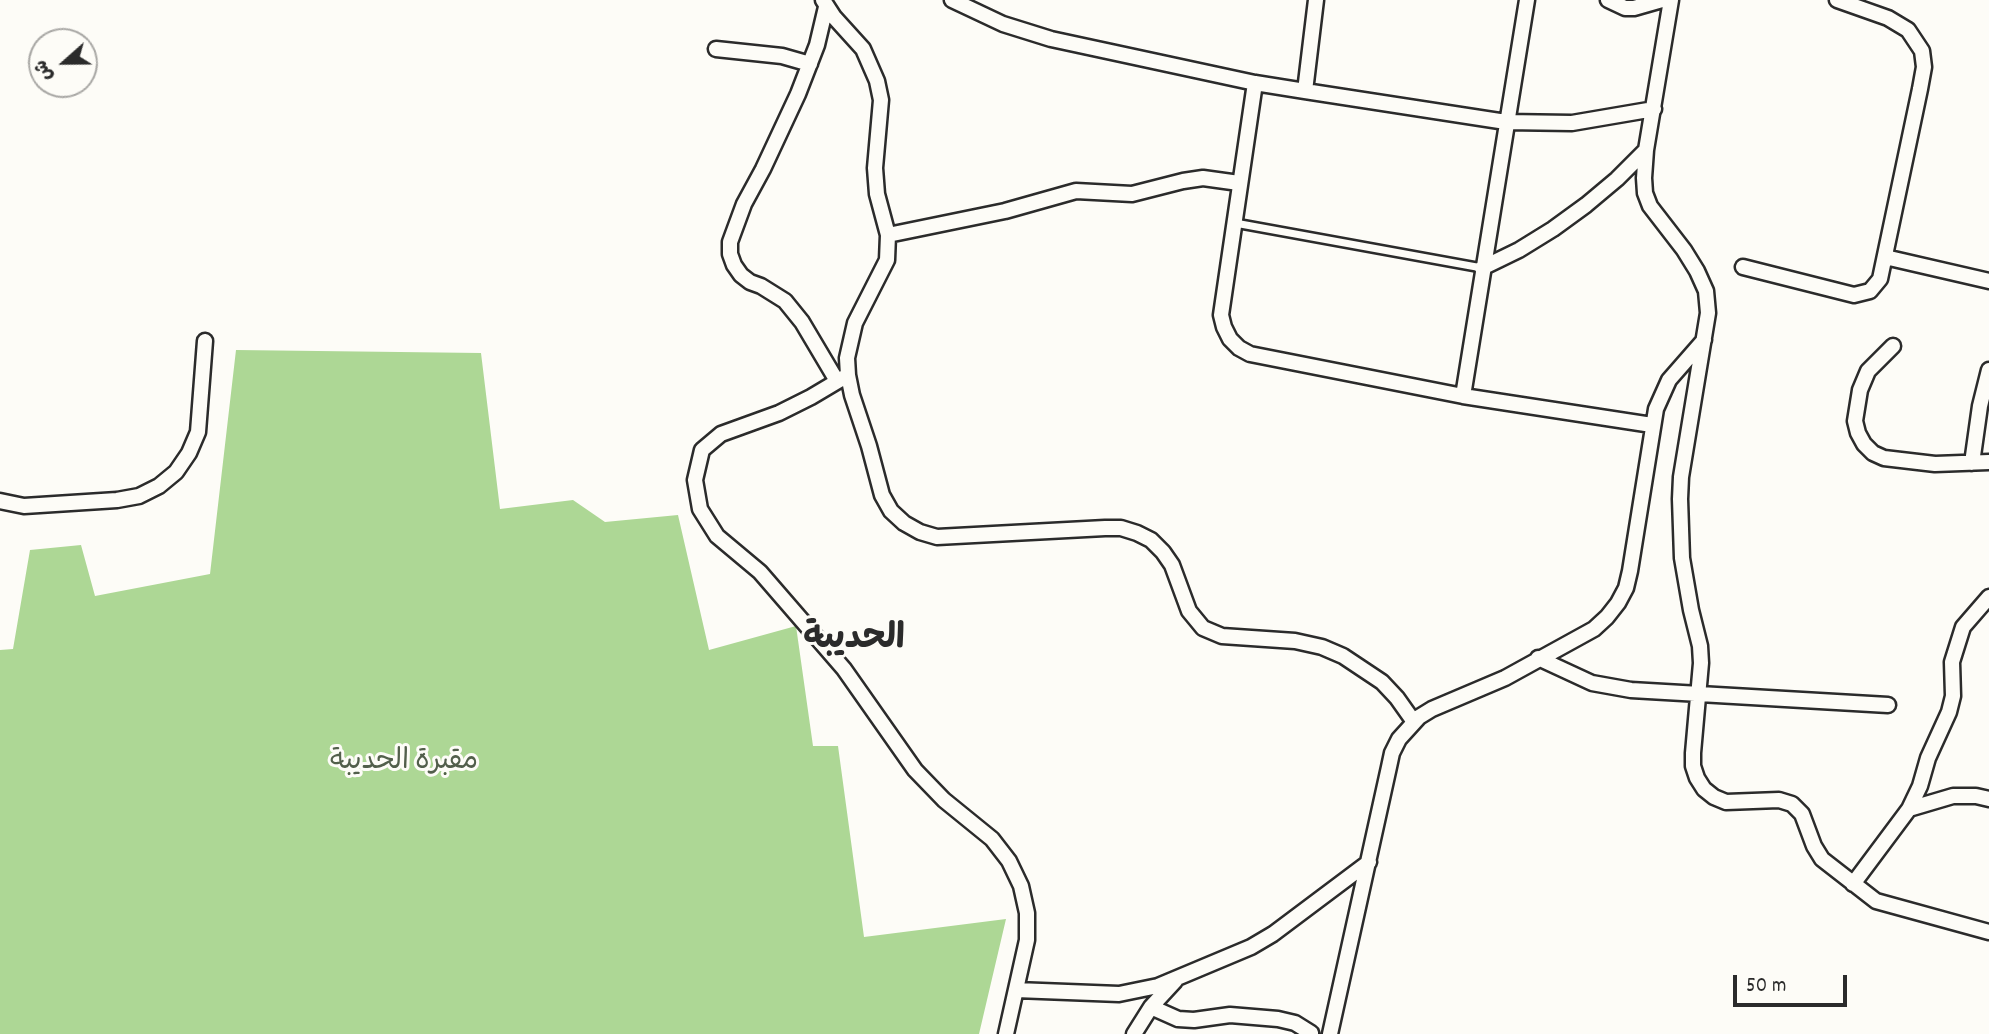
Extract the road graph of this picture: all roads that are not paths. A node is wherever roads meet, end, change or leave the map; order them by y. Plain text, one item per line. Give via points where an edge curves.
1 (952, 0) edge
2 (1316, 0) edge
3 (1527, 0) edge
4 (1608, 0) edge
5 (1662, 0) edge
6 (1671, 0) edge
7 (1837, 0) edge
8 (825, 4) edge
9 (716, 49) dead end
10 (810, 64) junction
11 (1255, 83) junction
12 (1305, 91) junction
13 (1654, 109) junction
14 (1506, 121) junction
15 (1646, 150) junction
16 (1239, 183) junction
17 (1233, 223) junction
18 (888, 235) junction
19 (1885, 257) junction
20 (1743, 267) dead end
21 (1482, 268) junction
22 (1989, 281) edge
23 (1703, 340) junction
24 (205, 341) dead end
25 (1893, 346) dead end
26 (1989, 370) edge
27 (842, 378) junction
28 (1463, 396) junction
29 (1652, 425) junction
30 (1989, 462) edge
31 (1972, 463) junction
32 (0, 501) edge
33 (1989, 597) edge
34 (1538, 658) junction
35 (1697, 694) junction
36 (1888, 705) dead end
37 (1414, 722) junction
38 (1989, 799) edge
39 (1909, 809) junction
40 (1369, 862) junction
41 (1853, 884) junction
42 (1989, 932) edge
43 (1179, 978) junction
44 (1016, 990) junction
45 (1151, 1007) junction
46 (1331, 1030) edge
47 (1006, 1034) edge
48 (1134, 1034) edge
49 (1310, 1034) edge

1 - 11 street via 1051,40
2 - 12 street
3 - 14 street
4 - 5 street via 1625,8
6 - 13 street
7 - 19 street via 1908,30 1922,51 1924,67
8 - 10 street
8 - 18 street via 863,49 877,81 881,100 876,181
9 - 10 street via 782,55
10 - 27 street via 744,204 730,254 741,275 785,301
11 - 12 street
11 - 16 street
12 - 14 street
13 - 14 street via 1572,123
13 - 15 street
14 - 21 street
15 - 21 street via 1586,205
15 - 23 street via 1645,193 1650,206 1684,250 1706,291
16 - 17 street
16 - 18 street via 1203,178 1132,194 1076,191
17 - 21 lane
17 - 28 street via 1221,315 1230,339 1239,348 1250,354
18 - 27 street via 887,260 852,331
19 - 20 street via 1876,286 1854,295
19 - 22 street
21 - 28 street
23 - 29 street via 1669,380
23 - 35 street via 1680,499 1682,558 1700,646
24 - 32 street via 198,432 190,453 159,486 117,500 24,506
25 - 31 street via 1868,371 1860,390 1855,421 1864,444 1884,458
26 - 31 street
27 - 37 street via 882,495 904,523 937,537 1105,528 1137,533 1163,551 1189,611 1203,628 1222,636 1295,641 1343,656 1382,682
27 - 44 street via 779,413 721,434 702,450 695,480 701,509 717,536 760,572 844,669 915,770 992,839 1009,861 1027,913 1027,940
28 - 29 street
29 - 34 street via 1626,588 1594,629
30 - 31 street
33 - 39 street via 1964,627 1952,662 1949,712
34 - 35 street via 1610,688
34 - 37 street
35 - 36 street
35 - 41 street via 1693,766 1704,789 1726,802 1779,800 1792,804 1802,814 1822,859
37 - 40 street via 1392,753
38 - 39 street via 1953,796
39 - 41 street
40 - 43 street via 1262,941
40 - 46 street
41 - 42 street via 1886,905
43 - 44 street via 1119,994
43 - 45 street
44 - 47 street
45 - 48 street
45 - 49 street via 1178,1019 1230,1015 1278,1019 1295,1023
46 - 49 street

